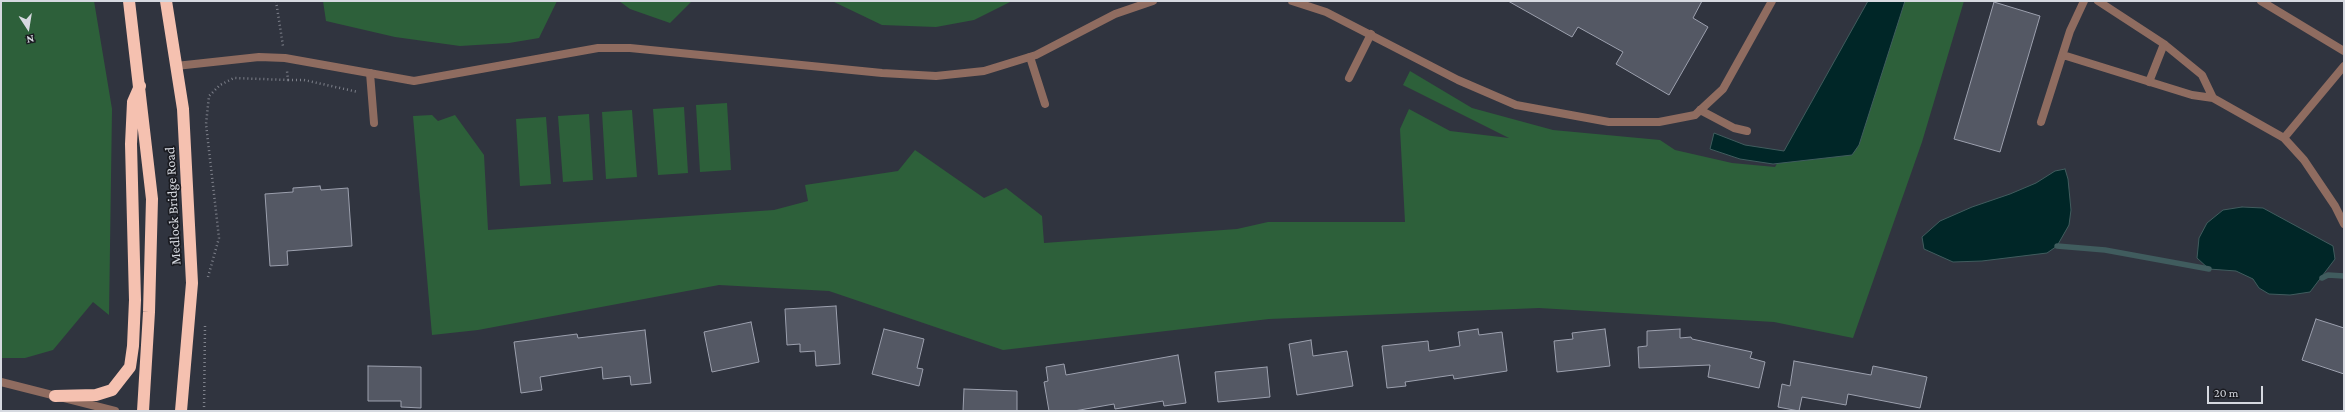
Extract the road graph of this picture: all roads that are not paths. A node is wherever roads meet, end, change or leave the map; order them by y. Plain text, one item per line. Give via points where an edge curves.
1 (129, 1) edge
2 (166, 1) edge
3 (1153, 1) edge
4 (1292, 1) edge
5 (1772, 1) edge
6 (2084, 1) edge
7 (2098, 1) edge
8 (2261, 1) edge
9 (1371, 34) junction
10 (2164, 44) junction
11 (2344, 51) edge
12 (2063, 54) junction
13 (1030, 57) junction
14 (176, 66) junction
15 (2344, 66) edge
16 (370, 73) junction
17 (1349, 78) dead end
18 (2149, 82) junction
19 (140, 85) junction
20 (2213, 98) junction
21 (1046, 104) dead end
22 (1700, 110) junction
23 (2041, 122) dead end
24 (374, 123) dead end
25 (1748, 131) dead end
26 (2284, 138) junction
27 (2344, 224) edge
28 (1, 382) edge
29 (55, 396) junction
30 (115, 411) edge
31 (144, 411) edge
32 (181, 411) edge

1 - 19 highway, Medlock Bridge Road
2 - 14 highway, Medlock Bridge Road
3 - 13 street via 1114,14
4 - 9 street via 1326,12
5 - 22 street via 1723,89
6 - 12 street
7 - 10 street
8 - 11 street
9 - 17 street
9 - 22 street via 1458,80 1516,104 1609,122 1660,122 1695,115
10 - 18 street
10 - 20 street via 2202,75
12 - 18 street
12 - 23 street
13 - 16 street via 984,71 936,76 630,48 598,48 414,81
13 - 21 street
14 - 16 street via 259,57 285,58
14 - 32 highway, Medlock Bridge Road via 183,109 192,283
15 - 26 street
16 - 24 street
18 - 20 street via 2192,95
19 - 29 highway, Medlock Bridge Road via 133,102 131,144 135,300 130,367 112,390 96,394
19 - 31 highway, Medlock Bridge Road via 152,199
20 - 26 street
22 - 25 street via 1734,128
26 - 27 street via 2304,160
28 - 29 street
29 - 30 street

